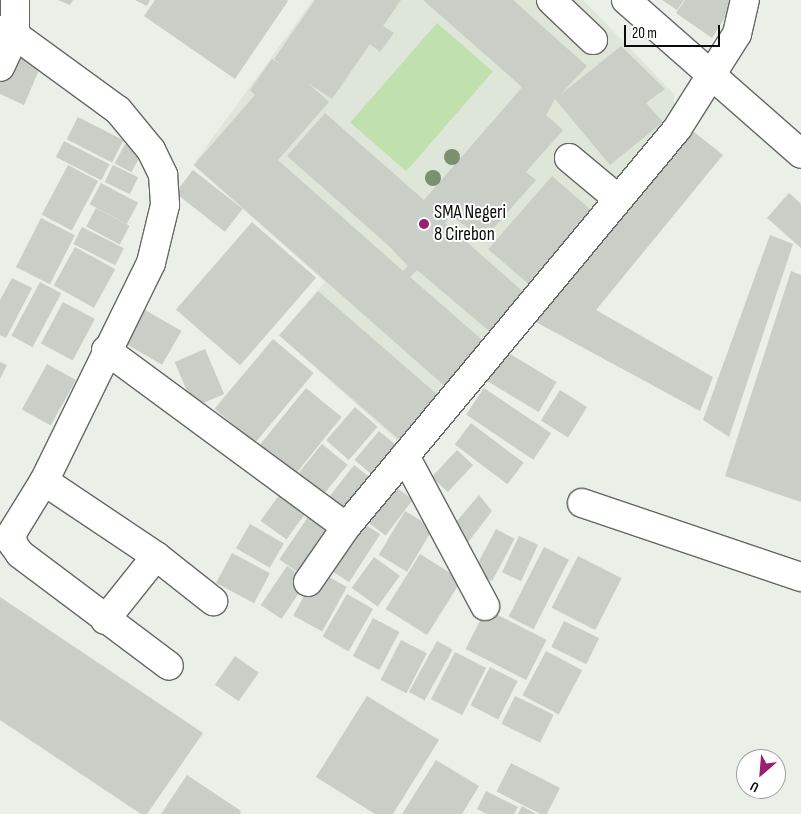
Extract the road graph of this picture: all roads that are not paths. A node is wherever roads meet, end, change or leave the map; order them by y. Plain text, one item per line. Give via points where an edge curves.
1 (15, 0) edge
2 (552, 0) edge
3 (626, 0) edge
4 (745, 0) edge
5 (8, 33) edge
6 (593, 40) dead end
7 (0, 67) edge
8 (709, 77) junction
9 (801, 154) edge
10 (569, 158) dead end
11 (618, 199) junction
12 (106, 350) junction
13 (405, 456) junction
14 (44, 481) junction
15 (582, 503) dead end
16 (346, 527) junction
17 (156, 556) junction
18 (801, 577) edge
19 (308, 582) dead end
20 (213, 601) dead end
21 (485, 606) dead end
22 (105, 620) junction
23 (169, 666) dead end

1 - 5 street
2 - 6 street
3 - 8 street
4 - 8 street via 737,34
5 - 7 street
5 - 12 street via 118,110 151,150 163,175 165,205 152,263
8 - 9 street
8 - 11 street via 677,128
10 - 11 street
11 - 13 street
12 - 14 street
12 - 16 street
13 - 16 street
13 - 21 street
14 - 17 street
14 - 22 street via 12,533 13,544 20,554
15 - 18 street
16 - 19 street
17 - 20 street
17 - 22 street
22 - 23 street

